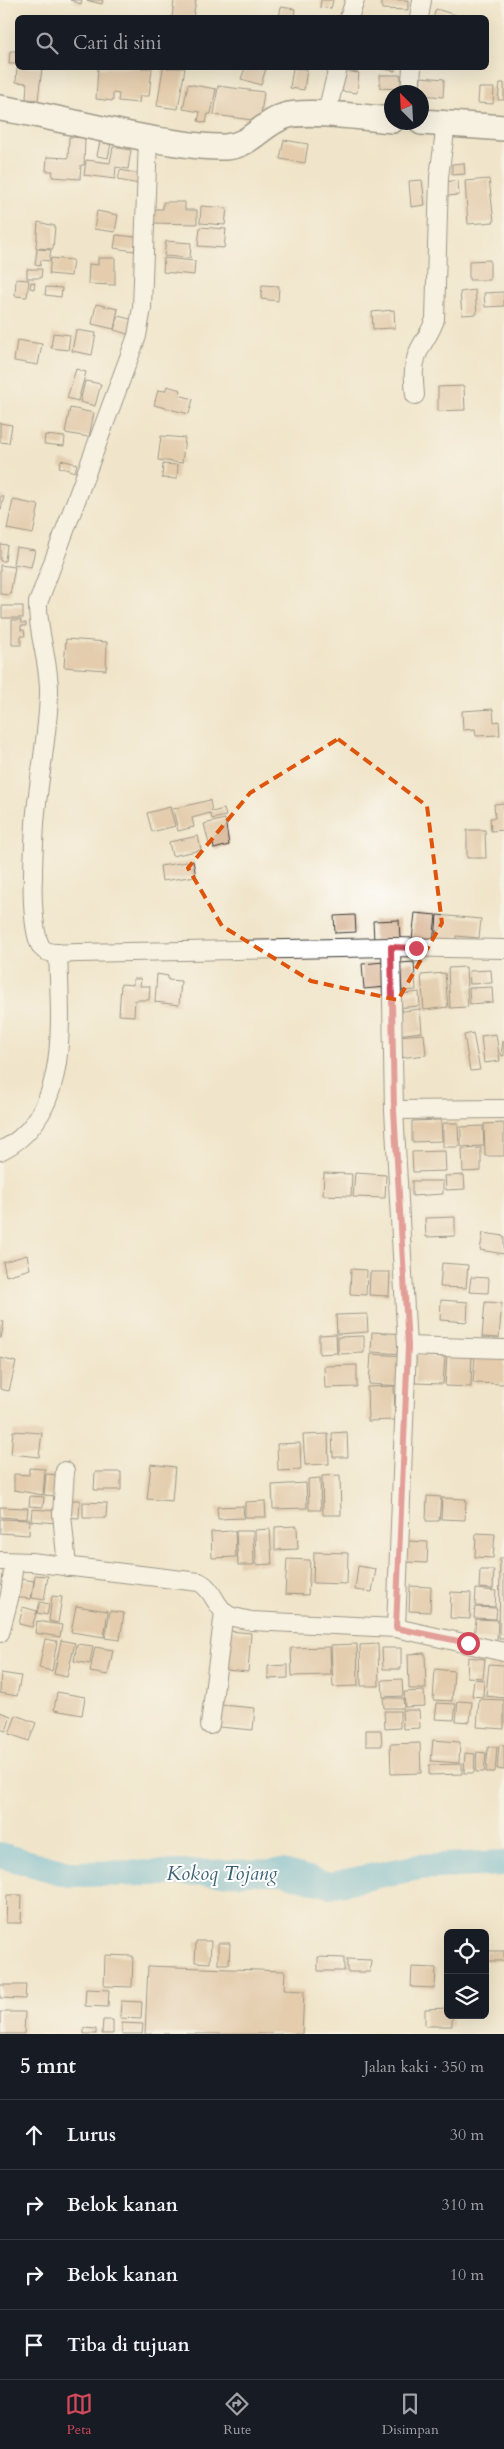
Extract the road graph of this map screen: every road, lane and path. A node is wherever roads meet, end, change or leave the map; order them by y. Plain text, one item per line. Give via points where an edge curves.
1 (355, 0) edge
2 (422, 0) edge
3 (350, 15) edge
4 (420, 15) edge
5 (337, 70) edge
6 (412, 70) edge
7 (411, 85) edge
8 (0, 108) edge
9 (326, 115) junction
10 (384, 119) edge
11 (434, 123) edge
12 (504, 128) edge
13 (148, 138) junction
14 (415, 395) dead end
15 (391, 947) junction
16 (504, 949) edge
17 (58, 953) junction
18 (504, 1109) edge
19 (394, 1110) junction
20 (0, 1151) edge
21 (408, 1346) junction
22 (504, 1349) edge
23 (65, 1471) dead end
24 (7, 1561) edge
25 (67, 1567) junction
26 (224, 1612) junction
27 (396, 1628) junction
28 (0, 1633) edge
29 (504, 1652) edge
30 (210, 1725) dead end

1 - 3 street
2 - 4 street
5 - 9 street
6 - 7 street
8 - 13 street
9 - 10 street
9 - 13 street via 297,114 277,119 236,146
11 - 12 street
11 - 14 street via 440,176 434,319 413,372
13 - 17 street via 142,308 137,336 38,603 49,692 35,824 32,893 42,948
15 - 16 street
15 - 17 street
15 - 19 street
17 - 20 street via 61,1023 54,1082 44,1109 32,1128 20,1140
18 - 19 street
19 - 21 street
21 - 22 street
21 - 27 street
23 - 25 street via 62,1514
24 - 25 street
24 - 28 street via 10,1595
25 - 26 street via 199,1582 206,1586
26 - 27 street via 251,1621
26 - 30 street
27 - 29 street

